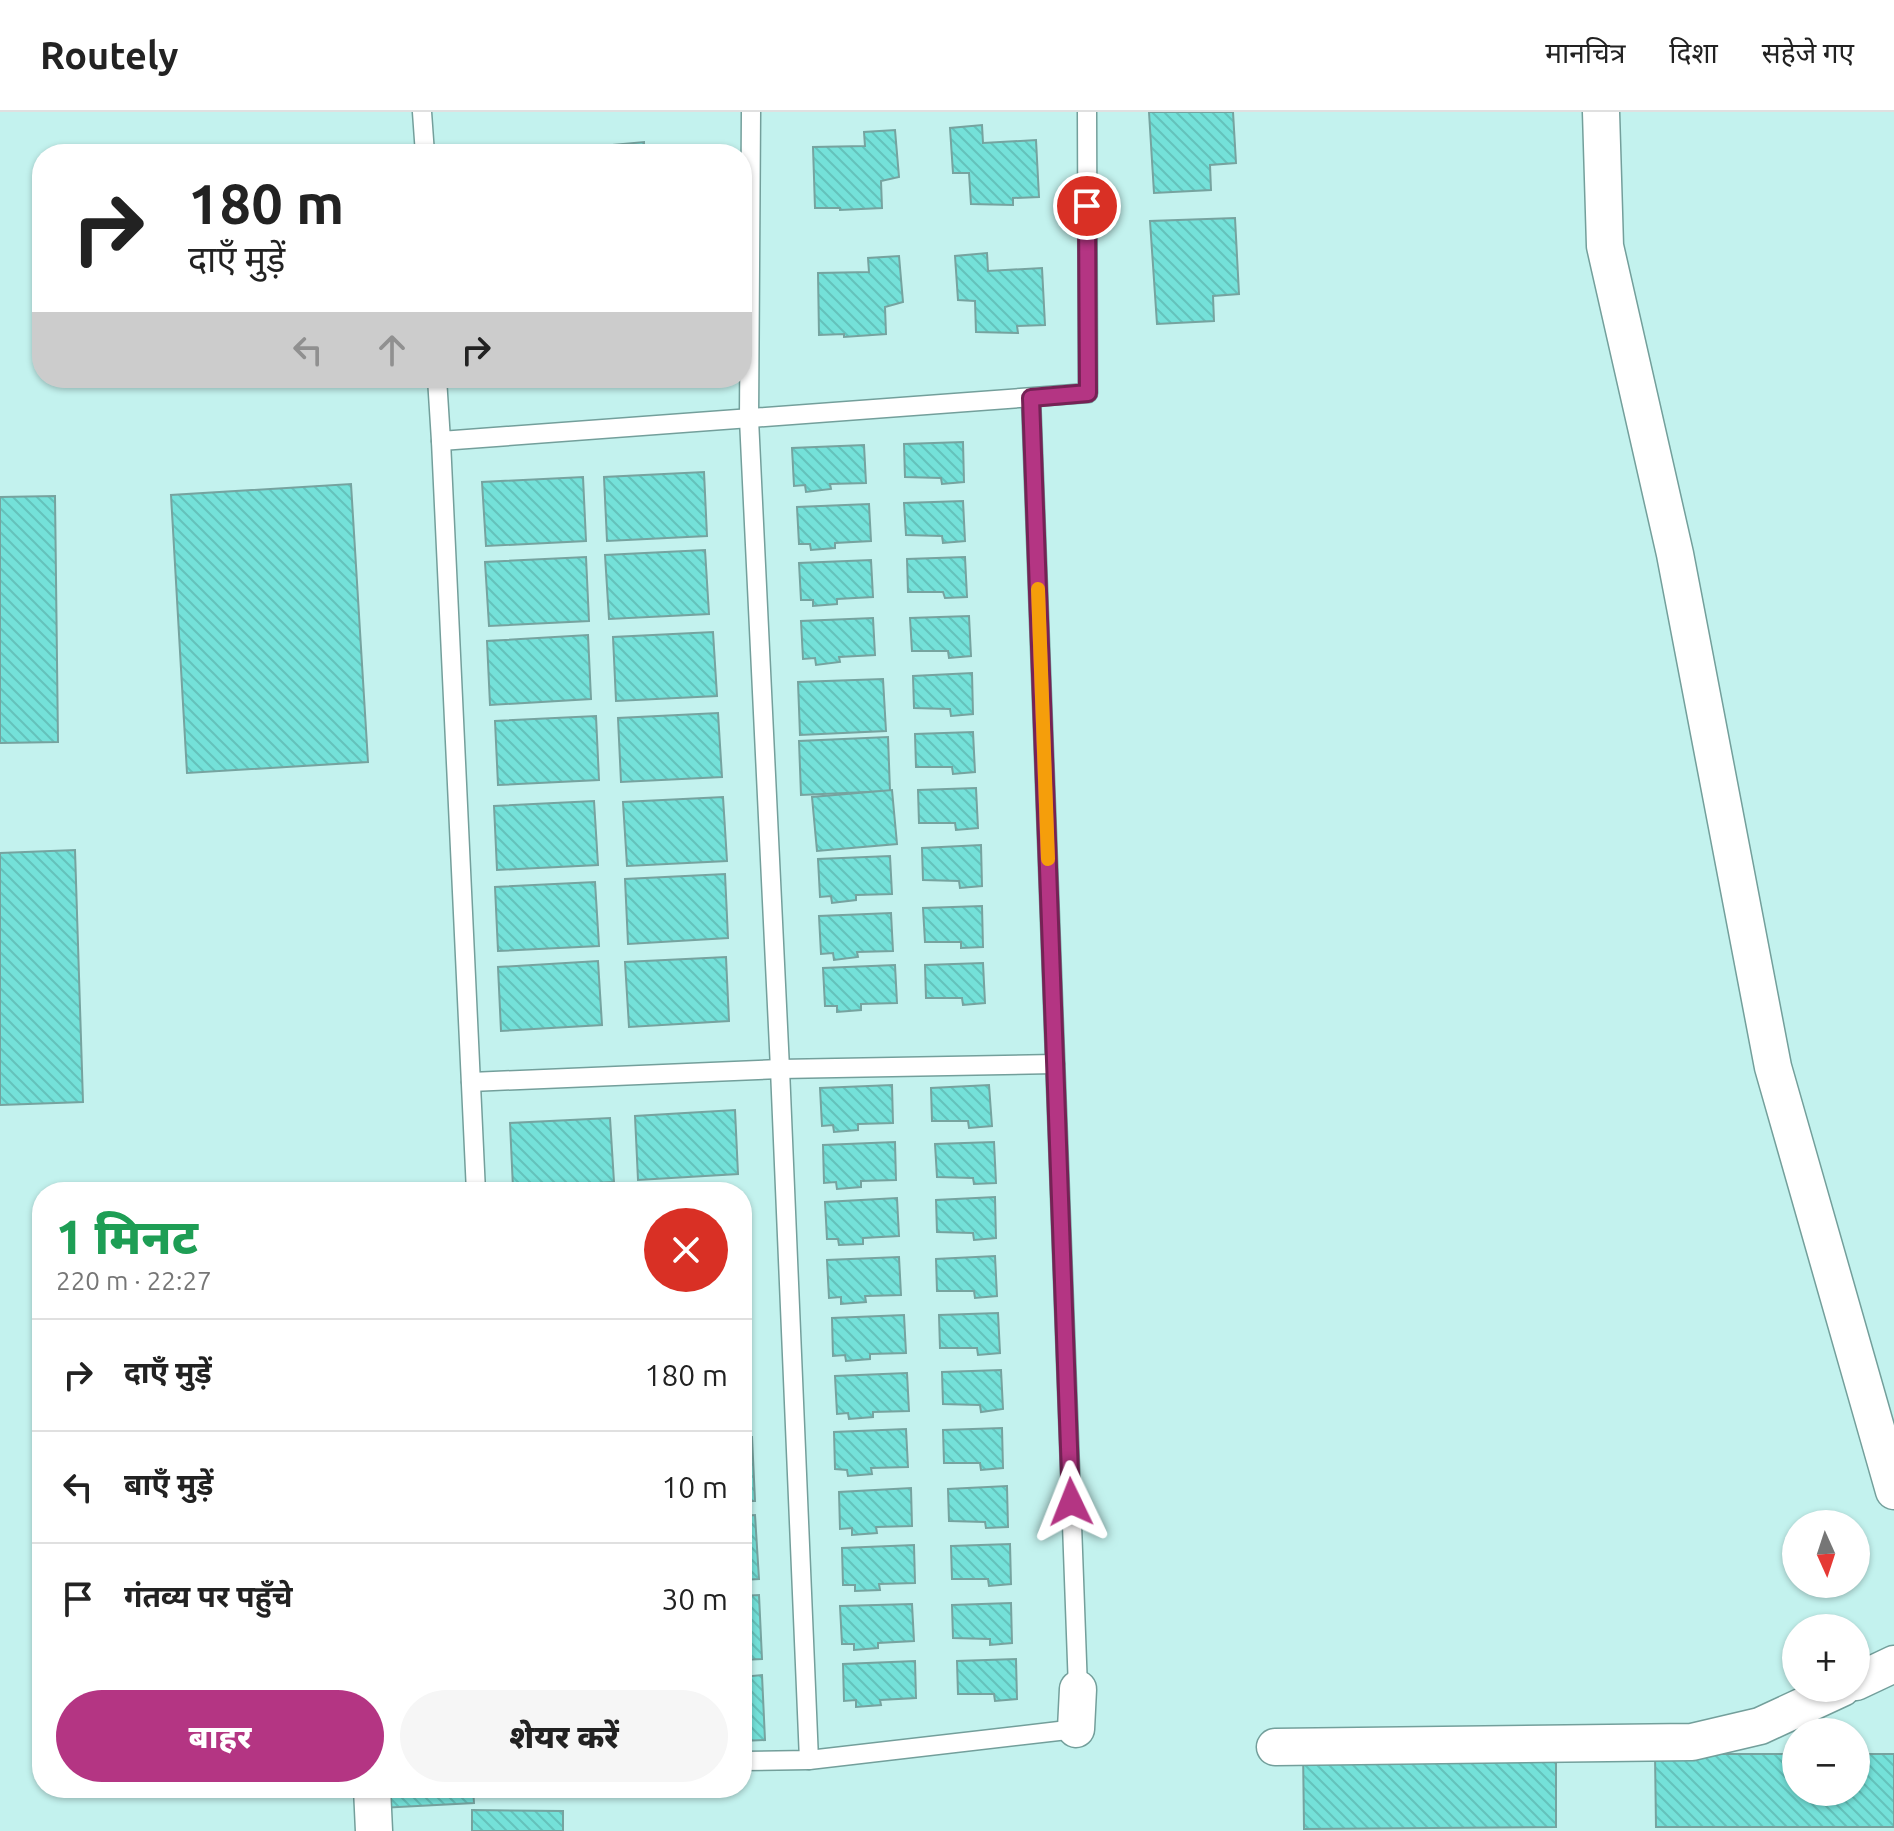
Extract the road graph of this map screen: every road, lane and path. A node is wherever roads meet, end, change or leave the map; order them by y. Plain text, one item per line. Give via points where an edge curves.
1 (422, 112) edge
2 (751, 112) edge
3 (1087, 112) edge
4 (1601, 112) edge
5 (424, 144) edge
6 (751, 144) edge
7 (438, 388) edge
8 (749, 388) edge
9 (1031, 398) junction
10 (749, 419) junction
11 (441, 441) junction
12 (1055, 1064) junction
13 (780, 1069) junction
14 (471, 1082) junction
15 (476, 1182) edge
16 (1894, 1491) edge
17 (1894, 1664) edge
18 (1870, 1675) edge
19 (1078, 1689) joint
20 (1812, 1702) edge
21 (1076, 1729) joint
22 (1275, 1747) dead end
23 (809, 1760) junction
24 (752, 1761) edge
25 (372, 1798) edge
26 (374, 1831) edge

1 - 5 lane
2 - 6 lane
3 - 9 lane via 1088,393
4 - 16 street via 1605,246 1675,554 1773,1067
7 - 11 lane
8 - 10 lane
9 - 10 lane
9 - 12 lane
10 - 11 lane
10 - 13 lane
11 - 14 lane
12 - 13 lane
12 - 19 lane
13 - 14 lane
13 - 23 lane
14 - 15 lane
17 - 18 street
19 - 21 street
20 - 22 street via 1760,1726 1692,1742
21 - 23 lane
23 - 24 lane
25 - 26 street

